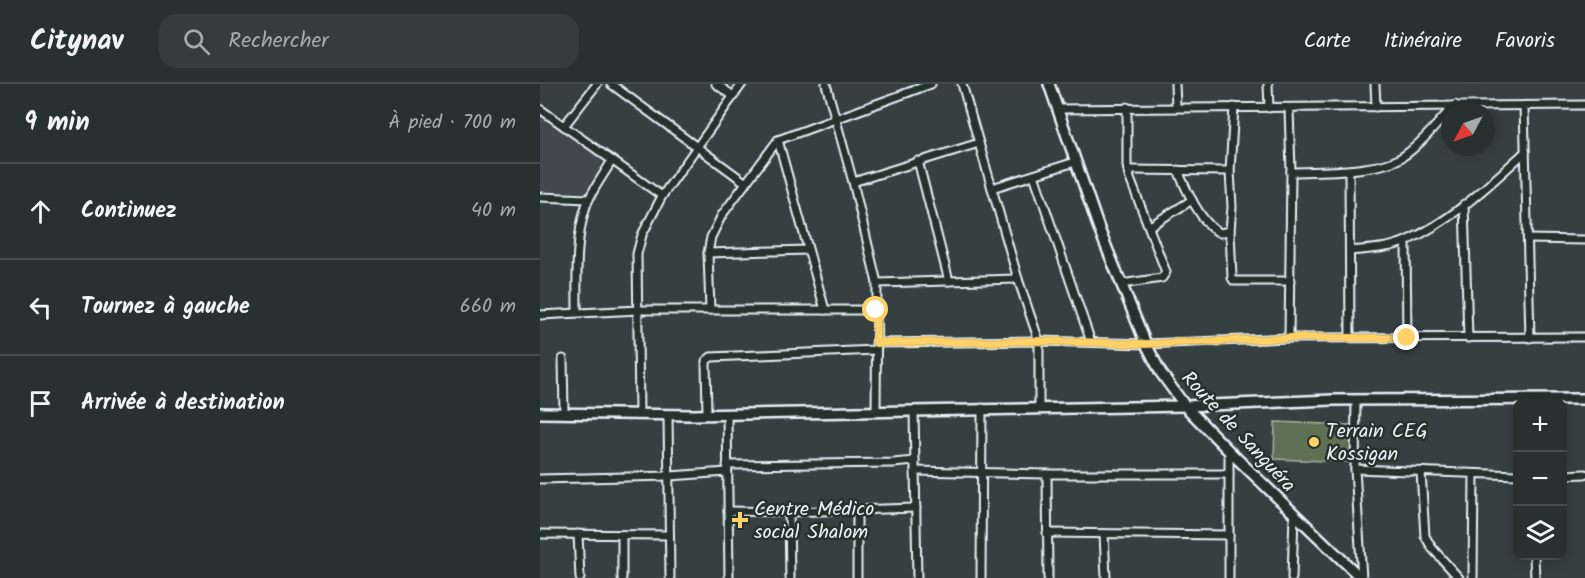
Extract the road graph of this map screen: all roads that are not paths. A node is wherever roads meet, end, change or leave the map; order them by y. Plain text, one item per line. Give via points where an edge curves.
1 (597, 84) edge
2 (611, 84) edge
3 (716, 84) edge
4 (742, 84) edge
5 (826, 84) edge
6 (931, 84) edge
7 (962, 84) edge
8 (1048, 84) edge
9 (1175, 84) edge
10 (1268, 84) edge
11 (1375, 84) edge
12 (732, 95) junction
13 (1441, 105) edge
14 (1585, 105) edge
15 (1176, 106) junction
16 (1495, 106) edge
17 (1524, 106) junction
18 (1127, 107) junction
19 (1234, 107) junction
20 (1376, 107) junction
21 (1269, 108) junction
22 (1289, 108) junction
23 (540, 109) edge
24 (1057, 109) junction
25 (836, 119) junction
26 (1441, 119) edge
27 (564, 126) junction
28 (778, 140) junction
29 (979, 143) junction
30 (697, 147) junction
31 (1525, 152) junction
32 (918, 161) junction
33 (611, 162) junction
34 (1075, 162) junction
35 (1128, 170) junction
36 (1178, 170) junction
37 (1348, 170) junction
38 (1230, 171) junction
39 (1292, 172) junction
40 (1034, 175) junction
41 (853, 182) junction
42 (746, 183) junction
43 (992, 188) junction
44 (662, 196) junction
45 (540, 197) edge
46 (589, 199) junction
47 (1192, 200) junction
48 (1464, 204) junction
49 (1150, 226) junction
50 (1230, 231) junction
51 (1528, 239) junction
52 (1585, 240) edge
53 (1406, 241) junction
54 (808, 250) junction
55 (1350, 250) junction
56 (708, 254) junction
57 (1017, 279) junction
58 (949, 281) junction
59 (1290, 281) junction
60 (877, 283) junction
61 (1121, 284) junction
62 (639, 310) junction
63 (710, 310) junction
64 (825, 310) junction
65 (876, 310) junction
66 (577, 312) junction
67 (540, 315) edge
68 (1585, 337) edge
69 (1289, 338) junction
70 (1407, 338) junction
71 (1468, 338) junction
72 (1530, 338) junction
73 (1350, 339) junction
74 (1039, 341) junction
75 (1091, 342) junction
76 (1146, 344) junction
77 (876, 347) junction
78 (563, 360) dead end
79 (1585, 399) edge
80 (1356, 400) junction
81 (1185, 406) junction
82 (1039, 407) junction
83 (982, 408) junction
84 (914, 410) junction
85 (876, 411) junction
86 (540, 413) edge
87 (564, 413) junction
88 (639, 414) junction
89 (727, 414) junction
90 (668, 415) junction
91 (707, 415) junction
92 (1229, 452) junction
93 (915, 461) junction
94 (727, 469) junction
95 (1355, 469) junction
96 (915, 471) junction
97 (981, 472) junction
98 (1421, 472) junction
99 (1047, 474) junction
100 (1229, 474) junction
101 (1474, 474) junction
102 (1585, 474) edge
103 (1513, 475) edge
104 (1567, 475) edge
105 (670, 476) junction
106 (540, 479) edge
107 (916, 508) junction
108 (857, 510) junction
109 (728, 511) junction
110 (789, 512) junction
111 (1294, 514) junction
112 (1047, 533) junction
113 (540, 534) edge
114 (578, 534) junction
115 (1104, 534) junction
116 (622, 535) junction
117 (669, 535) junction
118 (1229, 535) junction
119 (1534, 560) edge
120 (1293, 577) edge
121 (580, 578) edge
122 (622, 578) edge
123 (670, 578) edge
124 (729, 578) edge
125 (790, 578) edge
126 (857, 578) edge
127 (917, 578) edge
128 (981, 578) edge
129 (1047, 578) edge
130 (1106, 578) edge
131 (1229, 578) edge
132 (1361, 578) edge
133 (1459, 578) edge
134 (1473, 578) edge
135 (1535, 578) edge

1 - 27 street
2 - 30 street
3 - 12 street
4 - 12 street
5 - 25 street
6 - 25 street
7 - 29 street
8 - 24 street, Route de Sanguéra
9 - 15 street
10 - 21 street
11 - 20 street
12 - 30 street
13 - 20 street
14 - 17 street
15 - 18 street
15 - 19 street
16 - 17 street
17 - 31 street
18 - 24 street
18 - 35 street
19 - 21 street
19 - 38 street
20 - 22 street
21 - 22 street
22 - 39 street
23 - 27 street
24 - 34 street, Route de Sanguéra
25 - 28 street
25 - 41 street
26 - 37 street via 1402,158
27 - 33 street
28 - 42 street
28 - 54 street
29 - 32 street
29 - 43 street
30 - 42 street
30 - 44 street
31 - 48 street
31 - 51 street
32 - 41 street
32 - 58 street
33 - 44 street
33 - 46 street
34 - 40 street
34 - 61 street, Route de Sanguéra
35 - 36 street
35 - 49 street
36 - 38 street
36 - 47 street
37 - 39 street
37 - 55 street
38 - 50 street
39 - 59 street
40 - 43 street
40 - 75 street
41 - 60 street
42 - 56 street via 717,225
43 - 57 street
44 - 62 street via 637,254
45 - 46 street
46 - 66 street via 578,250
47 - 49 street
47 - 50 street via 1213,229 1220,233
48 - 53 street
48 - 71 street
49 - 61 street via 1165,276
50 - 59 street via 1234,281
51 - 52 street
51 - 72 street
53 - 55 street
53 - 70 street
54 - 56 street
54 - 64 street
55 - 73 street
56 - 63 street
57 - 58 street
57 - 74 street
58 - 60 street
59 - 69 street
60 - 65 street
61 - 76 street, Route de Sanguéra
62 - 63 street
62 - 66 street
62 - 88 street
63 - 64 street
64 - 65 street
65 - 77 street
66 - 67 street
68 - 72 street
69 - 73 street
69 - 76 street
70 - 71 street
70 - 73 street
71 - 72 street
74 - 75 street
74 - 77 street
74 - 82 street
75 - 76 street
76 - 81 street, Route de Sanguéra
77 - 85 street
77 - 91 street via 711,357 706,360
78 - 87 street
79 - 80 street
80 - 81 street
80 - 95 street
81 - 82 street
81 - 92 street, Route de Sanguéra
82 - 83 street
83 - 84 street
83 - 97 street
84 - 85 street
84 - 93 street
85 - 89 street
86 - 87 street
87 - 88 street
88 - 90 street
89 - 91 street
89 - 94 street
90 - 91 street
90 - 105 street
92 - 100 street
92 - 111 street, Route de Sanguéra
93 - 94 street
93 - 96 street
94 - 105 street
94 - 109 street
95 - 98 street
95 - 132 street
96 - 97 street
96 - 107 street
97 - 99 street
97 - 128 street
98 - 101 street
98 - 133 street via 1425,536
99 - 100 street
99 - 112 street
100 - 118 street
101 - 103 street
101 - 134 street
102 - 104 street
105 - 106 street
105 - 117 street
107 - 108 street
107 - 127 street
108 - 110 street
108 - 126 street
109 - 110 street
109 - 124 street
110 - 125 street
111 - 120 street
111 - 132 street, Route de Sanguéra
112 - 115 street
112 - 129 street
113 - 114 street
114 - 116 street
114 - 121 street
115 - 118 street
115 - 130 street
116 - 117 street
116 - 122 street
117 - 123 street
118 - 131 street
119 - 135 street

